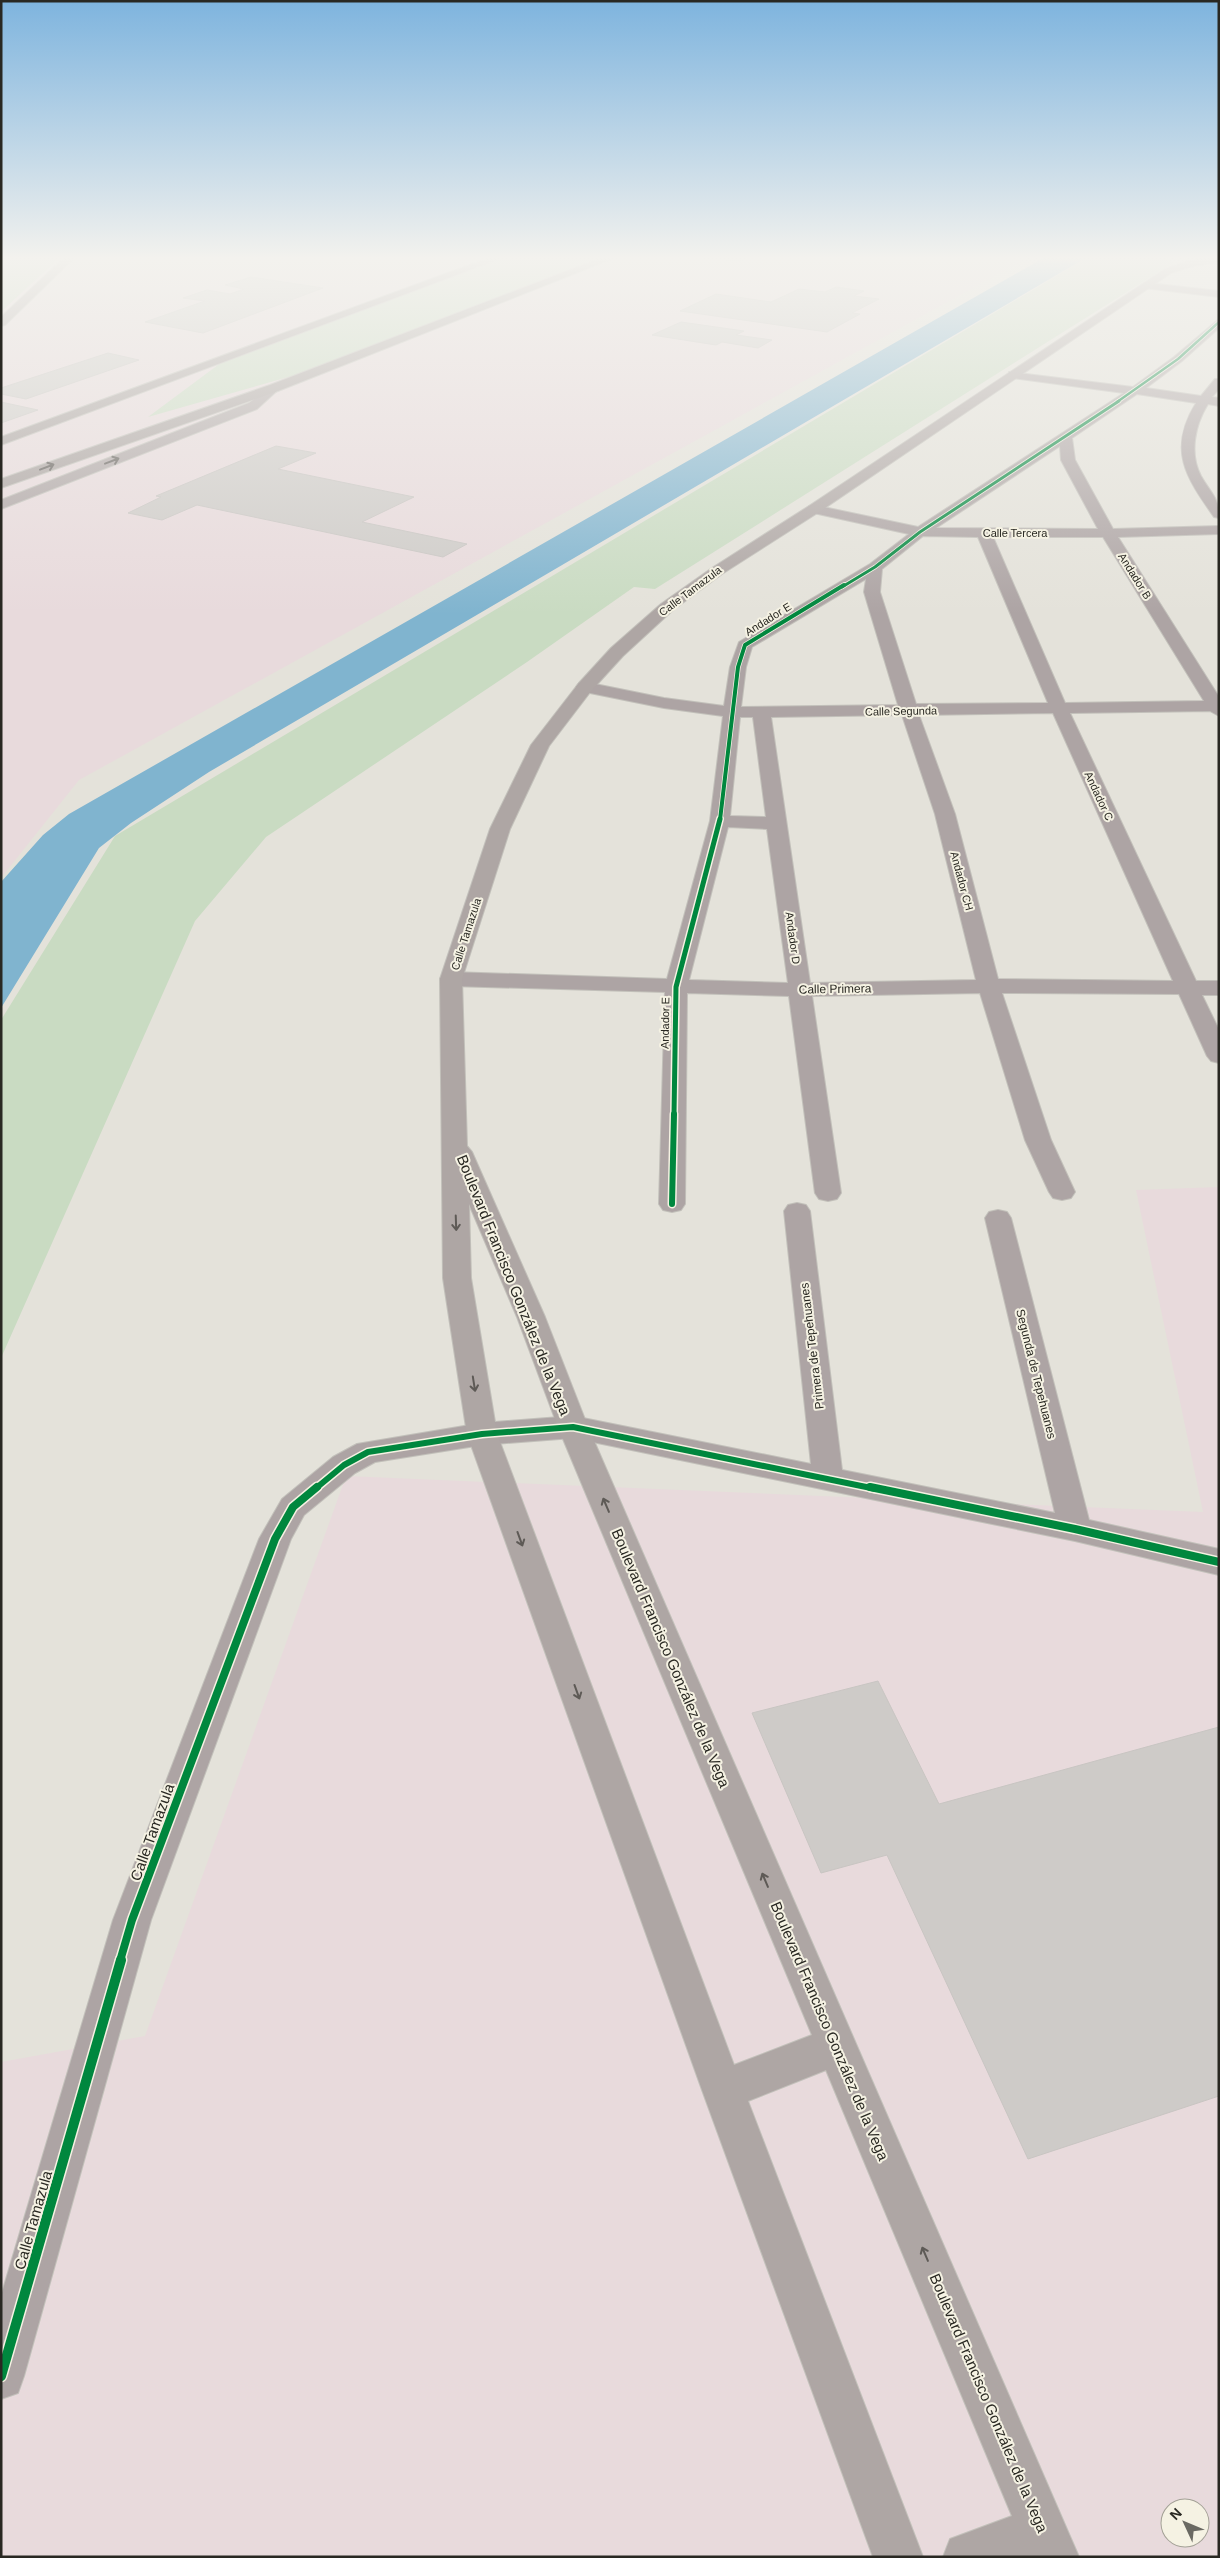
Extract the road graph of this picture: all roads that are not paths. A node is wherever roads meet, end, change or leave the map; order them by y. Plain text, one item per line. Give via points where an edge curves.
1 (177, 375) edge
2 (307, 375) edge
3 (1011, 375) edge
4 (1022, 375) edge
5 (1156, 375) edge
6 (1219, 382) edge
7 (274, 388) junction
8 (1133, 392) junction
9 (1202, 400) junction
10 (1219, 402) edge
11 (1065, 436) junction
12 (1, 440) edge
13 (1, 484) edge
14 (1, 504) edge
15 (814, 509) junction
16 (1219, 514) edge
17 (1219, 530) edge
18 (920, 532) junction
19 (984, 533) junction
20 (1108, 533) junction
21 (875, 567) junction
22 (585, 687) junction
23 (1059, 708) junction
24 (1218, 708) edge
25 (909, 711) junction
26 (732, 712) junction
27 (761, 712) junction
28 (720, 821) junction
29 (776, 823) junction
30 (451, 979) junction
31 (989, 986) junction
32 (676, 987) junction
33 (1187, 988) junction
34 (1219, 988) edge
35 (800, 990) junction
36 (1219, 1056) edge
37 (454, 1139) junction
38 (1062, 1192) dead end
39 (828, 1193) dead end
40 (672, 1204) dead end
41 (797, 1211) dead end
42 (998, 1218) dead end
43 (573, 1427) junction
44 (482, 1434) junction
45 (828, 1480) junction
46 (1075, 1529) junction
47 (1219, 1562) edge
48 (836, 2046) junction
49 (723, 2090) junction
50 (1, 2376) edge
51 (1049, 2543) edge
52 (898, 2557) edge
53 (968, 2557) edge

1 - 12 highway
2 - 7 highway
3 - 15 main road, Calle Tamazula
4 - 8 street
5 - 8 street, Andador E
6 - 9 street
13 -> 7 highway
14 -> 7 street via 253,406
8 - 9 street
8 - 11 street, Andador E
9 - 10 street
9 - 16 street via 1188,439 1189,465
11 - 18 street, Andador E
11 - 20 street, Andador B via 1068,460
15 - 18 street, Calle Tercera
15 - 22 main road, Calle Tamazula via 666,607
17 - 20 street, Calle Tercera
18 - 19 street, Calle Tercera
18 - 21 street, Andador E
19 - 20 street, Calle Tercera
19 - 23 street, Andador C
20 - 24 street, Andador B
21 - 25 street, Andador CH via 872,592
21 - 26 street, Andador E via 744,646
22 - 26 street, Calle Segunda via 664,703
22 - 30 main road, Calle Tamazula via 540,745 500,829
23 - 24 street, Calle Segunda
23 - 25 street, Calle Segunda
23 - 33 street, Andador C
25 - 27 street, Calle Segunda
25 - 31 street, Andador CH via 945,814
26 - 27 street, Calle Segunda
26 - 28 street, Andador E
27 - 29 street, Andador D
28 - 29 street
28 - 32 street, Andador E
29 - 35 street, Andador D
30 - 32 street, Calle Primera
30 - 37 main road, Calle Tamazula
31 - 33 street, Calle Primera
31 - 35 street, Calle Primera
31 - 38 street, Andador CH via 1038,1140
32 - 35 street, Calle Primera
32 - 40 street, Andador E
33 - 34 street, Calle Primera
33 - 36 street, Andador C
35 - 39 street, Andador D
37 - 43 main road, Boulevard Francisco González de la Vega via 531,1317
37 -> 44 main road, Boulevard Francisco González de la Vega via 457,1278
41 - 45 street, Primera de Tepehuanes
42 - 46 street, Segunda de Tepehuanes
43 - 44 street, Calle Tamazula
43 - 45 street, Calle Tamazula
48 -> 43 main road, Boulevard Francisco González de la Vega
44 -> 49 main road, Boulevard Francisco González de la Vega
44 - 50 street, Calle Tamazula via 368,1452 344,1465 298,1502 275,1539 132,1920
45 - 46 street, Calle Tamazula
46 - 47 street, Calle Tamazula
48 - 49 main road
51 -> 48 main road, Boulevard Francisco González de la Vega
49 - 52 main road, Boulevard Francisco González de la Vega
51 - 53 main road

